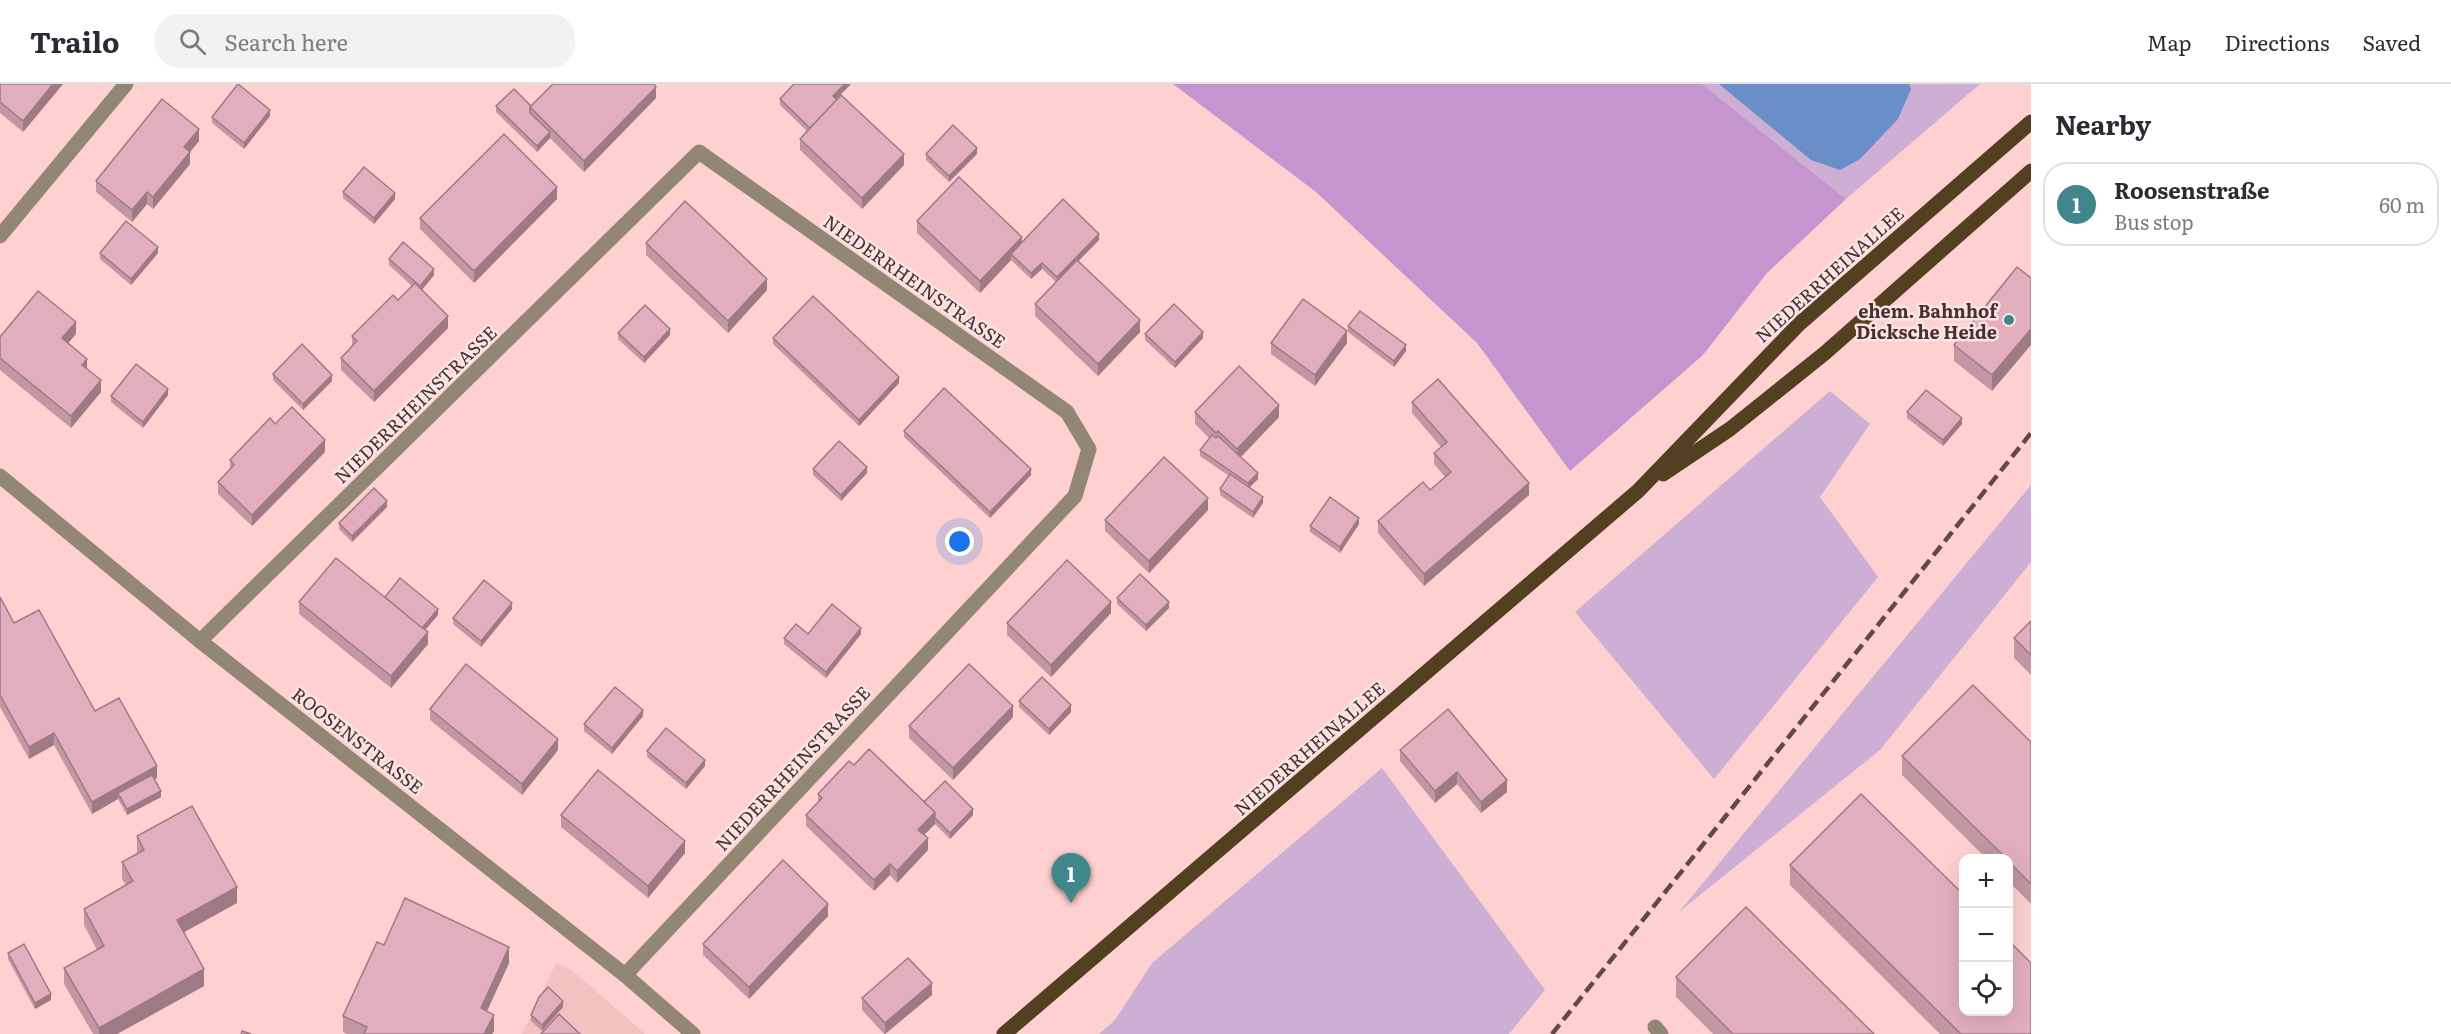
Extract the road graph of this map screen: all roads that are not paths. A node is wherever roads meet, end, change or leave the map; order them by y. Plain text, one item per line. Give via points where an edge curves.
1 (126, 84) edge
2 (2031, 122) edge
3 (2031, 171) edge
4 (0, 236) edge
5 (0, 476) edge
6 (1638, 491) junction
7 (201, 641) junction
8 (625, 975) junction
9 (693, 1034) edge
10 (1004, 1034) edge

1 - 4 street
2 - 6 main road, NIEDERRHEINALLEE via 1798,324
3 - 6 main road, NIEDERRHEINALLEE via 1825,353 1730,429
5 - 7 street, ROOSENSTRASSE
6 - 10 main road, NIEDERRHEINALLEE
7 - 8 street, ROOSENSTRASSE
7 - 8 street, NIEDERRHEINSTRASSE via 699,152 1067,412 1089,449 1075,496
8 - 9 street, ROOSENSTRASSE

